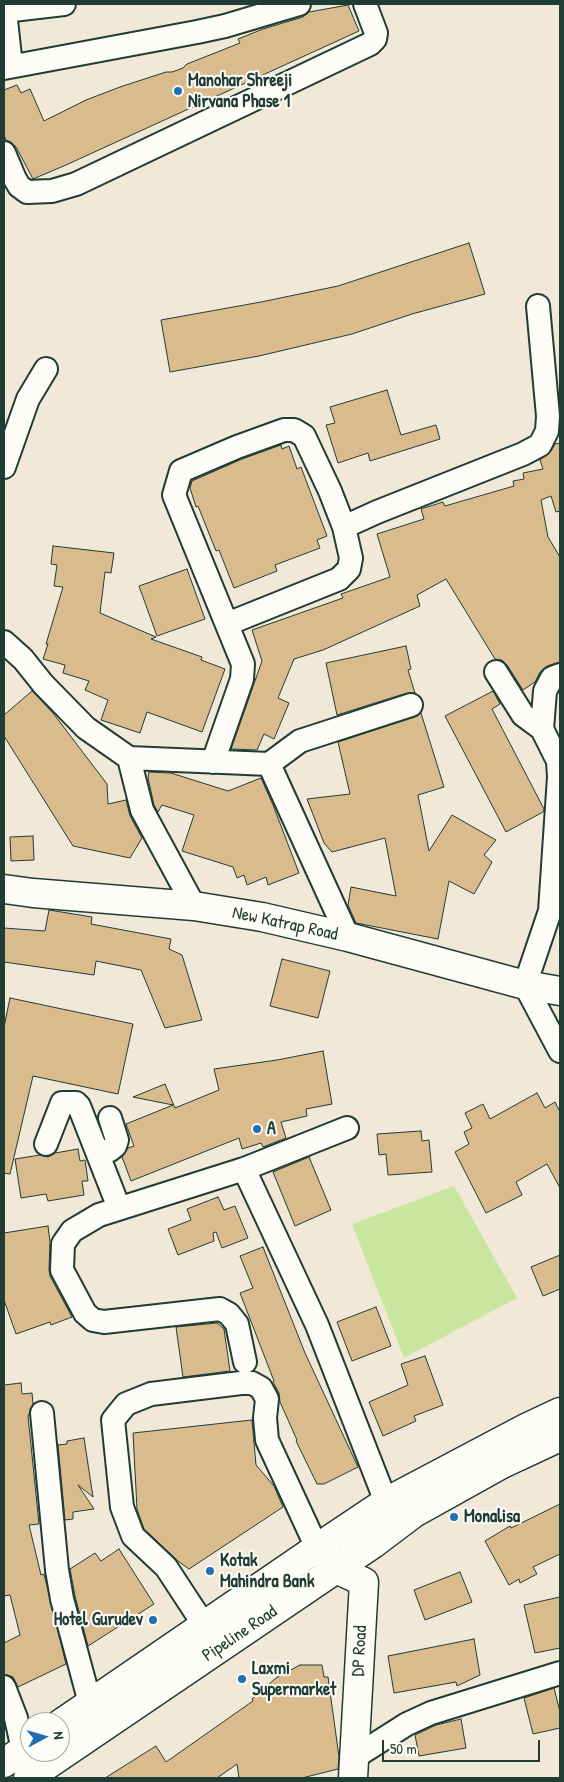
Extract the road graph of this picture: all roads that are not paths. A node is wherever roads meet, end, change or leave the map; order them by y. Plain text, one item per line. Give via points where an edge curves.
1 (64, 4) edge
2 (299, 4) edge
3 (365, 4) edge
4 (5, 11) edge
5 (8, 67) edge
6 (4, 153) edge
7 (538, 306) dead end
8 (46, 369) dead end
9 (4, 467) edge
10 (344, 527) junction
11 (227, 624) junction
12 (4, 642) edge
13 (496, 672) dead end
14 (560, 674) edge
15 (411, 705) dead end
16 (542, 729) junction
17 (129, 758) junction
18 (213, 762) junction
19 (269, 764) junction
20 (4, 889) edge
21 (194, 906) junction
22 (348, 937) junction
23 (525, 985) junction
24 (560, 991) edge
25 (560, 1051) edge
26 (110, 1118) dead end
27 (347, 1128) dead end
28 (46, 1144) dead end
29 (98, 1154) junction
30 (244, 1169) junction
31 (119, 1208) junction
32 (245, 1362) dead end
33 (560, 1412) edge
34 (42, 1413) dead end
35 (560, 1437) edge
36 (386, 1502) junction
37 (373, 1544) junction
38 (317, 1548) junction
39 (336, 1569) junction
40 (364, 1582) junction
41 (204, 1625) junction
42 (560, 1673) edge
43 (4, 1687) edge
44 (90, 1703) junction
45 (70, 1717) edge
46 (19, 1752) edge
47 (354, 1768) edge
48 (28, 1778) edge

1 - 4 street
2 - 5 street via 206,30
3 - 6 street via 376,33 370,44 76,184 52,191 27,192 19,186
4 - 5 street
7 - 10 street via 548,416 547,431 540,445
8 - 9 street via 28,399
10 - 11 street via 351,558 349,569 339,579
10 - 11 street via 304,436 294,430 284,430 237,447 181,471 174,495
11 - 18 street via 243,664 242,679
12 - 17 street via 86,728
13 - 16 street via 523,715
14 - 16 street via 552,678 545,690
15 - 19 street via 300,741
16 - 23 street via 558,761 559,777 551,902
17 - 18 street
17 - 21 street via 142,810
18 - 19 street
19 - 22 street
20 - 21 main road, New Katrap Road
21 - 22 main road, New Katrap Road via 262,916
22 - 23 main road, New Katrap Road
23 - 24 main road, New Katrap Road
23 - 25 street
26 - 29 street via 117,1140 110,1150
27 - 30 street
28 - 29 street via 62,1103 76,1103
29 - 31 street
30 - 31 street
30 - 36 street via 317,1325
31 - 32 street via 99,1215 72,1231 63,1244 62,1270 85,1313 93,1320 104,1322 220,1309 237,1324
33 - 36 main road, Pipeline Road
34 - 44 street via 57,1570
35 - 37 main road, Pipeline Road via 502,1464 414,1513
36 - 37 main road, DP Road
36 - 38 main road, Pipeline Road
37 - 39 main road, Pipeline Road
37 - 40 main road, DP Road
38 - 39 main road
38 - 41 main road, Pipeline Road
38 - 41 street via 267,1440 267,1400 261,1388 252,1383 242,1383 151,1394 126,1404 113,1420 122,1507 133,1536 166,1568
39 - 40 main road
39 - 48 main road, Pipeline Road
40 - 47 main road, DP Road
41 - 44 main road, Pipeline Road
42 - 47 street via 431,1713 407,1724
43 - 46 street via 16,1718
44 - 45 main road, Pipeline Road

